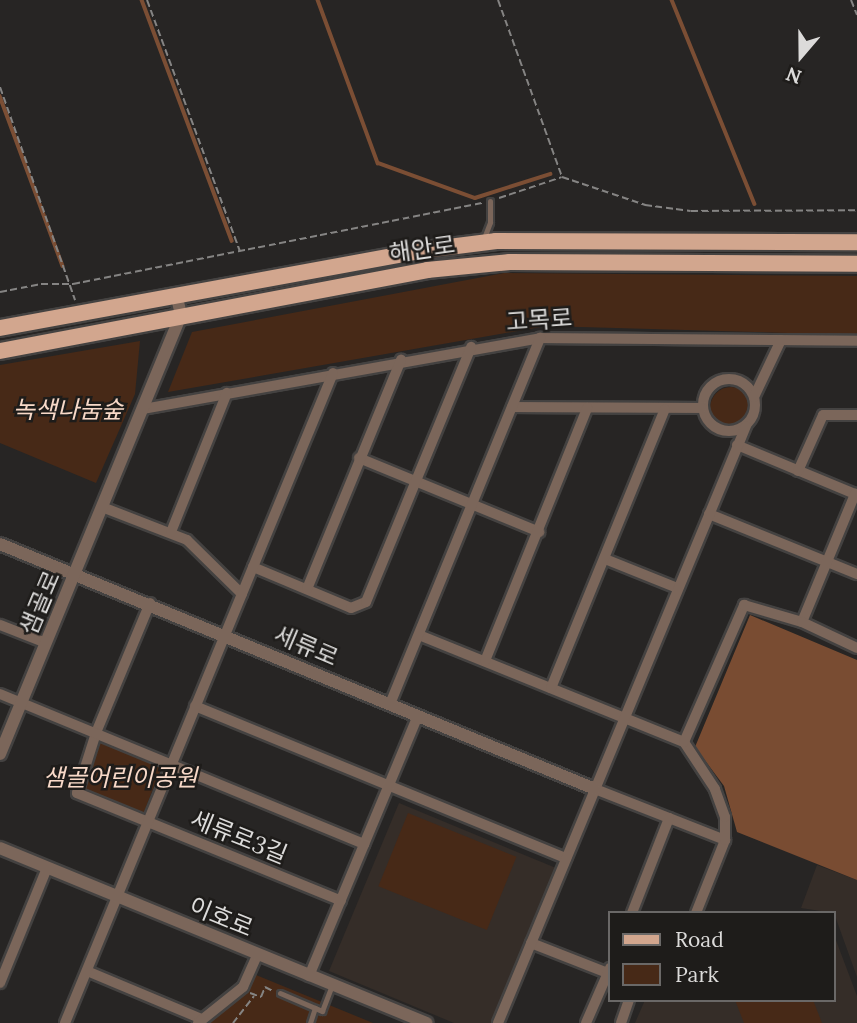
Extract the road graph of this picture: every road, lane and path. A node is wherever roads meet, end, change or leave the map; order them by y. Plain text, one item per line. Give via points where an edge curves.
1 (147, 0) edge
2 (498, 0) edge
3 (851, 0) edge
4 (857, 15) edge
5 (0, 87) edge
6 (562, 177) junction
7 (490, 201) junction
8 (857, 210) edge
9 (857, 242) edge
10 (482, 243) junction
11 (240, 251) junction
12 (857, 264) edge
13 (73, 284) junction
14 (0, 292) edge
15 (177, 297) junction
16 (78, 314) junction
17 (181, 315) junction
18 (0, 328) edge
19 (540, 338) junction
20 (781, 340) junction
21 (857, 341) edge
22 (471, 348) junction
23 (0, 351) edge
24 (401, 360) junction
25 (333, 373) junction
26 (227, 393) junction
27 (754, 397) junction
28 (512, 407) junction
29 (587, 408) junction
30 (702, 408) junction
31 (143, 409) junction
32 (665, 409) junction
33 (857, 415) edge
34 (746, 426) junction
35 (737, 444) junction
36 (359, 458) junction
37 (797, 471) junction
38 (416, 481) junction
39 (856, 494) edge
40 (471, 503) junction
41 (103, 507) junction
42 (709, 514) junction
43 (172, 532) junction
44 (540, 532) junction
45 (0, 544) edge
46 (605, 559) junction
47 (827, 562) junction
48 (253, 567) junction
49 (75, 574) junction
50 (857, 574) edge
51 (677, 588) junction
52 (307, 589) junction
53 (242, 594) junction
54 (150, 603) junction
55 (802, 622) junction
56 (0, 625) edge
57 (225, 635) junction
58 (419, 635) junction
59 (46, 643) junction
60 (857, 648) edge
61 (485, 661) junction
62 (551, 688) junction
63 (0, 694) edge
64 (21, 702) junction
65 (390, 704) junction
66 (195, 706) junction
67 (418, 716) junction
68 (625, 718) junction
69 (96, 733) junction
70 (684, 742) junction
71 (0, 754) edge
72 (171, 765) junction
73 (389, 783) junction
74 (595, 789) junction
75 (669, 818) junction
76 (148, 823) junction
77 (724, 839) junction
78 (364, 844) junction
79 (0, 848) edge
80 (566, 858) junction
81 (47, 868) junction
82 (116, 896) junction
83 (341, 901) junction
84 (633, 911) edge
85 (696, 911) edge
86 (531, 943) junction
87 (257, 955) junction
88 (87, 971) junction
89 (608, 971) edge
90 (309, 976) junction
91 (608, 976) edge
92 (0, 983) edge
93 (332, 985) junction
94 (247, 992) dead end
95 (279, 993) joint
96 (255, 995) junction
97 (628, 1002) edge
98 (315, 1008) junction
99 (200, 1021) edge
100 (65, 1023) edge
101 (233, 1023) edge
102 (310, 1023) edge
103 (426, 1023) edge
104 (498, 1023) edge
105 (586, 1023) edge
106 (621, 1023) edge

1 - 11 path
2 - 6 path
3 - 4 path
5 - 13 path
6 - 7 path
6 - 8 path via 645,205 691,211
7 - 10 lane via 490,222
7 - 11 path
9 - 10 main road, 해안로
10 - 15 main road, 해안로
11 - 13 path
12 - 17 main road, 해안로 via 510,262 427,270
13 - 14 path
13 - 16 path
15 - 16 main road, 해안로
15 - 17 street
16 - 18 main road, 해안로
17 - 23 main road, 해안로
17 - 31 street, 샘골로
19 - 20 street, 고목로
19 - 22 street, 고목로
19 - 28 street
20 - 21 street, 고목로
20 - 27 street
22 - 24 street, 고목로
22 - 38 street
24 - 25 street, 고목로
24 - 36 street
25 - 26 street, 고목로
25 - 48 street
26 - 31 street, 고목로
26 - 43 street
27 - 30 street via 745,384 723,380 709,388
27 - 34 street via 755,412
28 - 29 street
28 - 40 street
29 - 32 street
29 - 44 street
30 - 32 street
30 - 34 street via 720,430
31 - 41 street, 샘골로
32 - 46 street
33 - 37 street via 823,415
34 - 35 street
35 - 37 street
35 - 42 street
36 - 38 street
36 - 52 street
37 - 39 street
38 - 40 street
38 - 52 street via 366,602 351,608
39 - 47 street
40 - 44 street
40 - 58 street
41 - 43 street
41 - 49 street, 샘골로
42 - 47 street
42 - 51 street
43 - 53 street via 187,540
44 - 61 street
45 - 49 street, 세류로
46 - 51 street
46 - 62 street
47 - 50 street
47 - 55 street
48 - 52 street
48 - 53 street
49 - 54 street, 세류로
49 - 59 street, 샘골로
51 - 68 street
53 - 57 street
54 - 57 street, 세류로
54 - 69 street, 세류로3길
55 - 60 street
55 - 70 street via 744,605
56 - 59 street
57 - 65 street, 세류로
57 - 66 street
58 - 61 street
58 - 65 street
59 - 64 street, 샘골로
61 - 62 street
62 - 68 street
63 - 64 street
64 - 69 street
64 - 71 street, 샘골로
65 - 67 street, 세류로
66 - 72 street
66 - 73 street
67 - 73 street
67 - 74 street, 세류로
68 - 70 street
68 - 74 street
69 - 72 street
69 - 76 street, 세류로3길 via 77,793
70 - 77 street via 715,789 725,817
72 - 76 street
72 - 78 street
73 - 78 street
73 - 80 street
74 - 75 street
74 - 80 street
75 - 77 street
75 - 84 street
76 - 82 street
76 - 83 street, 세류로3길
77 - 85 street
78 - 83 street
79 - 81 street, 이호로
80 - 86 street
81 - 82 street, 이호로
81 - 92 street
82 - 87 street, 이호로
82 - 88 street
83 - 90 street
86 - 89 street
86 - 104 street
87 - 90 street, 이호로
87 - 99 street via 243,987
88 - 99 street
88 - 100 street
90 - 93 street, 이호로
91 - 105 street
93 - 98 lane via 322,1011
93 - 103 street, 이호로
94 - 96 path
95 - 96 path via 265,987 261,997
95 - 98 lane
96 - 101 path
97 - 106 street
98 - 102 lane

